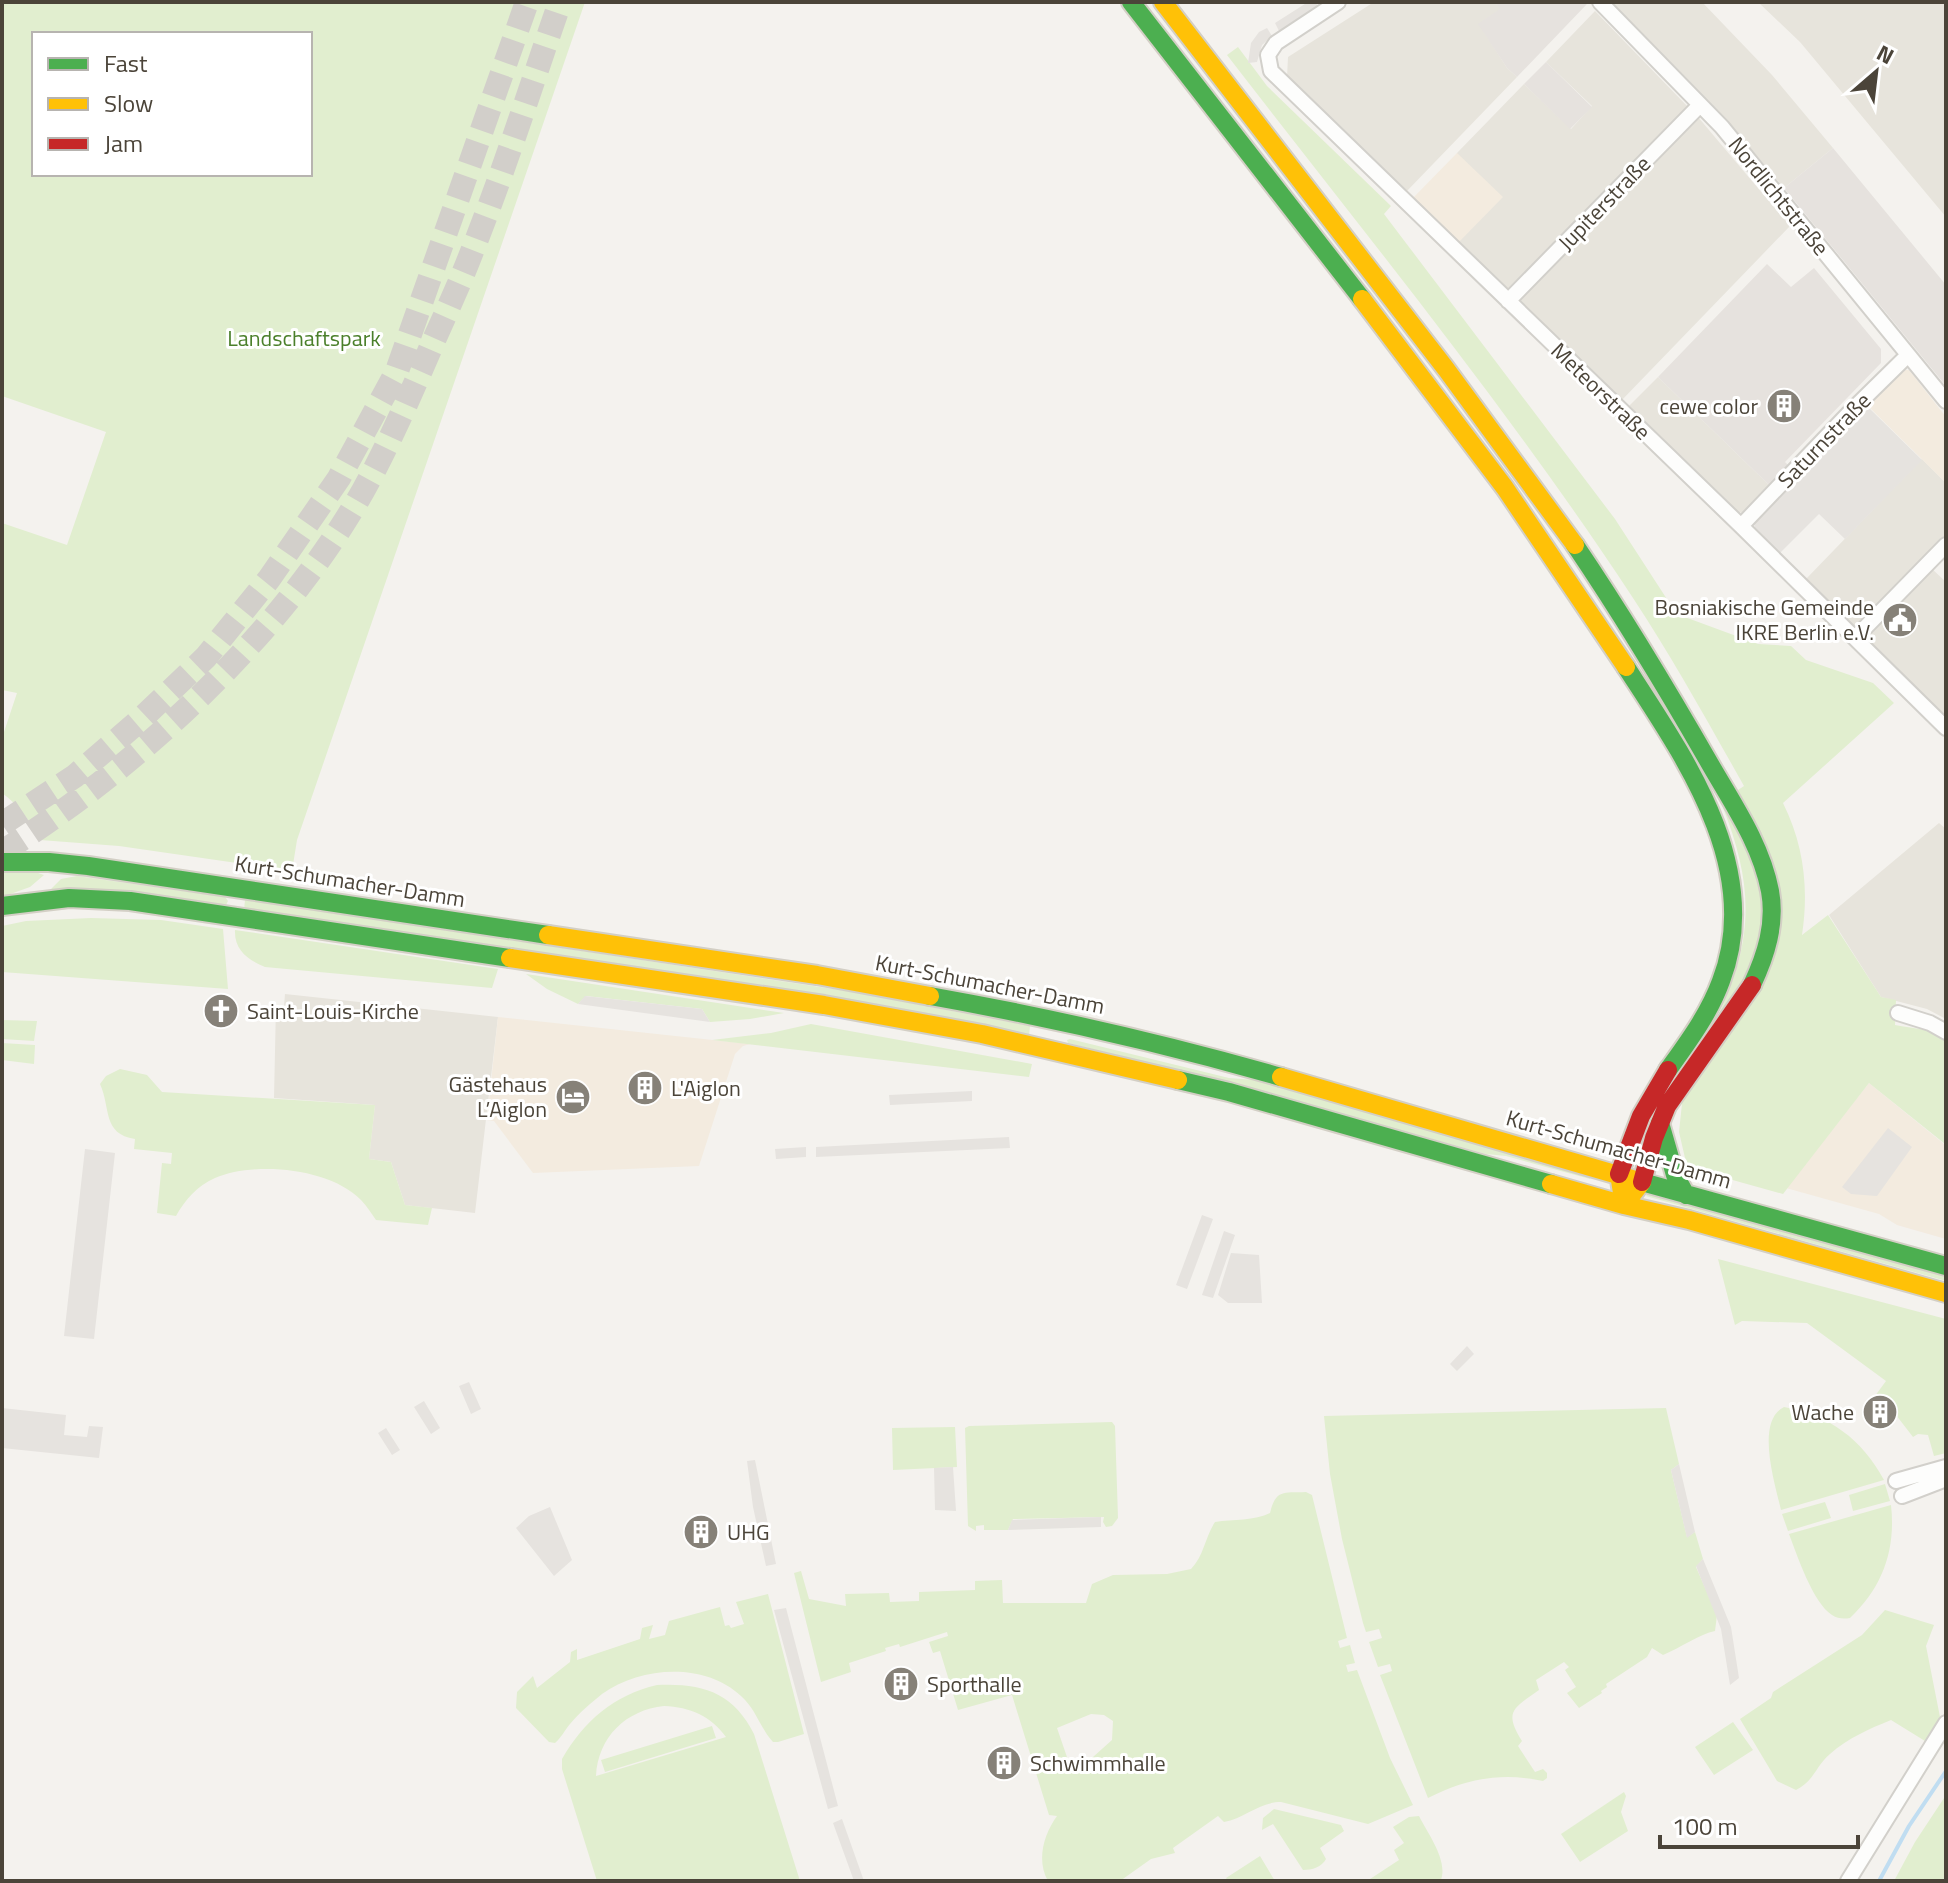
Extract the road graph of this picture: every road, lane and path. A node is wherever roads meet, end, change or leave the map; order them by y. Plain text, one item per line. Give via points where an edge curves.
1 (1131, 2) edge
2 (1163, 2) edge
3 (1338, 2) edge
4 (1600, 2) edge
5 (1700, 105) junction
6 (1508, 301) junction
7 (1908, 355) junction
8 (1946, 401) edge
9 (1741, 526) junction
10 (1946, 545) edge
11 (1855, 638) junction
12 (1946, 728) edge
13 (2, 862) edge
14 (2, 906) edge
15 (1898, 1013) dead end
16 (1053, 1019) junction
17 (1946, 1032) edge
18 (1047, 1047) junction
19 (1660, 1123) junction
20 (1619, 1174) junction
21 (1642, 1182) junction
22 (1686, 1195) junction
23 (1624, 1205) junction
24 (1946, 1266) edge
25 (1946, 1293) edge
26 (1946, 1467) edge
27 (1946, 1479) edge
28 (1896, 1481) dead end
29 (1902, 1496) dead end
30 (1946, 1723) edge
31 (1848, 1881) edge

1 - 20 main road via 1449,411 1540,538 1648,700 1690,773 1719,840 1732,886 1730,956 1713,1004 1650,1096
2 - 19 main road via 1590,563 1666,682 1760,857 1772,913 1764,960 1743,1002 1672,1097
3 - 6 street, Meteorstraße via 1276,43 1268,63 1271,71
4 - 5 street, Nordlichtstraße
5 - 6 street, Jupiterstraße
5 - 7 street, Nordlichtstraße
6 - 9 street, Meteorstraße
7 - 8 street, Nordlichtstraße
7 - 9 street, Saturnstraße
9 - 11 street, Meteorstraße
10 - 11 street
11 - 12 street, Meteorstraße
13 - 16 main road, Kurt-Schumacher-Damm via 68,863 251,890 817,975
14 - 18 main road via 69,898 130,901 824,1005
15 - 17 street
16 - 18 main road
16 - 20 main road, Kurt-Schumacher-Damm via 1232,1063
18 - 23 main road via 1229,1092
19 - 21 main road
19 - 22 main road
20 - 21 main road, Kurt-Schumacher-Damm
20 - 23 main road
21 - 22 main road, Kurt-Schumacher-Damm
21 - 23 main road
22 - 24 main road, Kurt-Schumacher-Damm
23 - 25 main road
26 - 28 street
27 - 29 street
30 - 31 street

